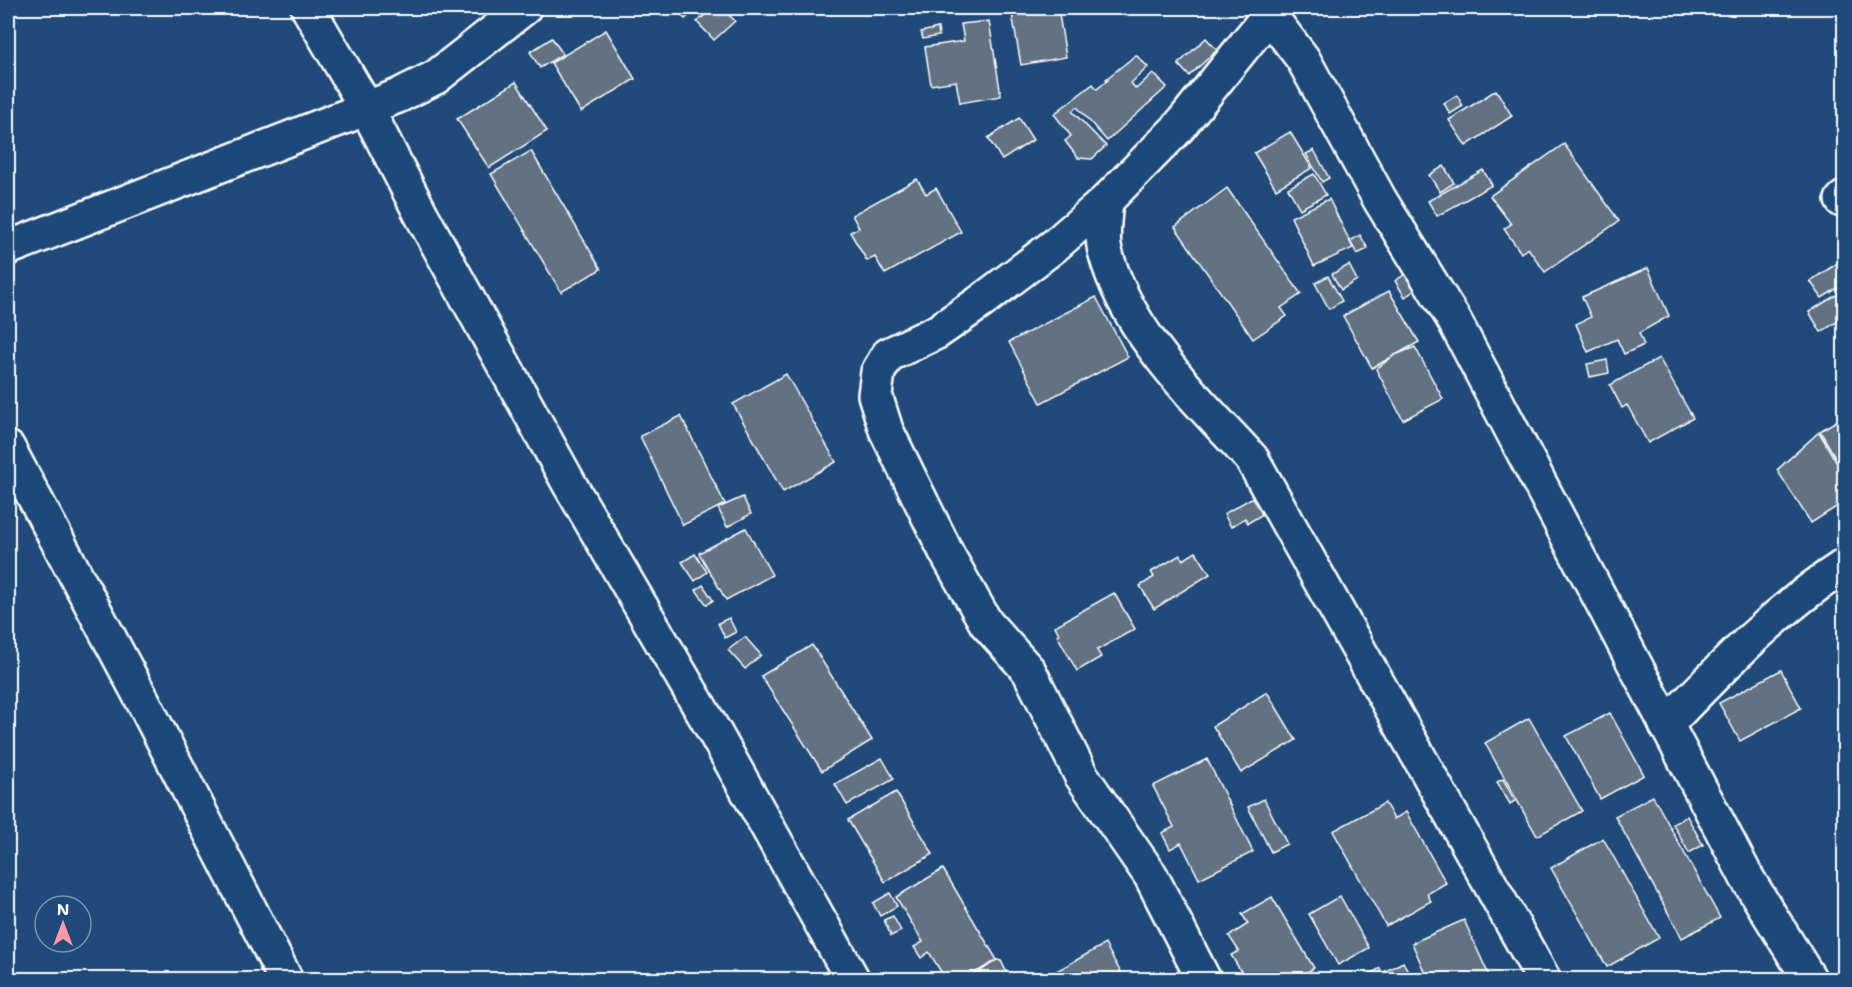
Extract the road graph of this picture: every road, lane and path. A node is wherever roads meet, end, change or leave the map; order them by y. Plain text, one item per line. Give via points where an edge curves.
1 (308, 8) edge
2 (524, 8) edge
3 (1267, 11) edge
4 (367, 109) junction
5 (1106, 201) junction
6 (8, 248) edge
7 (8, 448) edge
8 (1845, 566) edge
9 (1666, 725) junction
10 (286, 980) edge
11 (853, 980) edge
12 (1204, 980) edge
13 (1544, 980) edge
14 (1810, 980) edge

1 - 4 street
2 - 4 street via 436,77
3 - 5 street via 1178,128
3 - 9 street via 1303,59 1380,200 1454,320
4 - 6 street
4 - 11 street via 570,485
5 - 12 street via 970,309 937,332 888,355 878,372 874,395 886,430 986,624 1029,671 1081,775 1151,876
5 - 13 street via 1104,249 1130,314 1185,386 1252,459
7 - 10 street
8 - 9 street via 1807,590 1758,630
9 - 14 street via 1747,878

